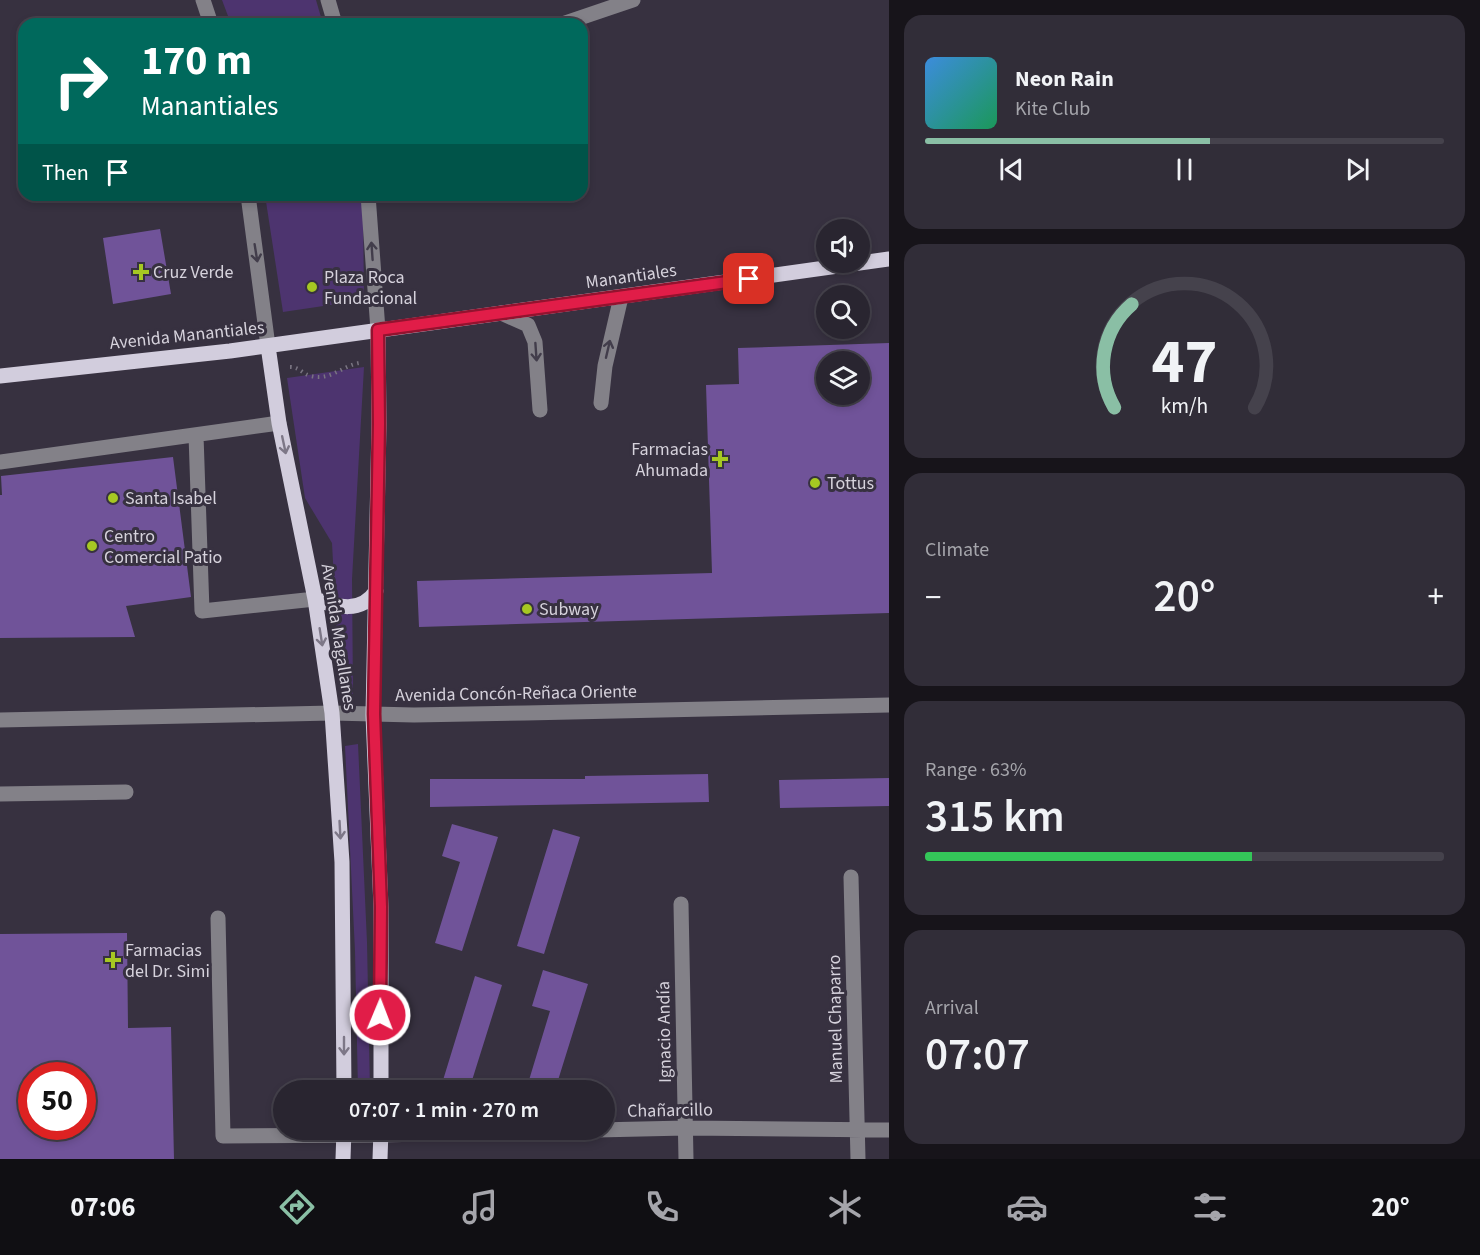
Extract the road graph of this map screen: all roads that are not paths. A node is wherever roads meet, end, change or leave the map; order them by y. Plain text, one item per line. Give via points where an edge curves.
1 (203, 0) edge
2 (328, 0) edge
3 (633, 0) edge
4 (209, 18) edge
5 (333, 18) edge
6 (580, 18) edge
7 (249, 201) edge
8 (368, 201) edge
9 (889, 259) edge
10 (621, 297) junction
11 (501, 314) junction
12 (378, 330) junction
13 (268, 346) junction
14 (0, 376) edge
15 (601, 403) dead end
16 (540, 410) dead end
17 (279, 423) junction
18 (196, 435) junction
19 (0, 462) edge
20 (376, 591) junction
21 (315, 599) junction
22 (889, 705) edge
23 (332, 713) junction
24 (374, 714) junction
25 (0, 720) edge
26 (126, 792) dead end
27 (0, 794) edge
28 (851, 877) dead end
29 (681, 904) dead end
30 (218, 918) dead end
31 (344, 1080) edge
32 (381, 1080) edge
33 (686, 1128) junction
34 (615, 1129) edge
35 (858, 1130) junction
36 (889, 1130) edge
37 (273, 1134) edge
38 (344, 1140) edge
39 (381, 1140) edge
40 (343, 1159) edge
41 (380, 1159) edge
42 (686, 1159) edge
43 (858, 1159) edge

1 - 4 street
2 - 5 street
3 - 6 street
7 -> 13 street, Avenida Magallanes
12 -> 8 street, Avenida Magallanes
9 - 10 main road, Manantiales
10 - 11 main road, Manantiales
15 -> 10 street via 604,366
11 - 12 main road, Manantiales
11 -> 16 street via 528,325 532,333
12 - 13 main road, Avenida Manantiales
12 - 20 main road, Avenida Magallanes
13 - 14 main road, Avenida Manantiales
13 - 17 main road, Avenida Magallanes
17 - 18 street
17 -> 21 main road, Avenida Magallanes
18 - 19 street
18 - 21 street via 202,611
20 - 21 main road via 371,599 356,607
20 - 24 main road, Avenida Magallanes
21 -> 23 main road, Avenida Magallanes
22 - 24 street, Avenida Concón-Reñaca Oriente
23 - 24 street, Avenida Concón-Reñaca Oriente
23 - 25 street, Avenida Concón-Reñaca Oriente
23 -> 31 main road, Avenida Magallanes via 342,862
24 - 32 main road, Avenida Magallanes via 381,907
26 - 27 street
28 - 35 street, Manuel Chaparro
29 - 33 street, Ignacio Andía
30 - 37 street, Chañarcillo via 223,1136
33 - 34 street, Chañarcillo
33 - 35 street, Chañarcillo
33 - 42 street, Ignacio Andía
35 - 36 street, Chañarcillo
35 - 43 street, Manuel Chaparro
38 - 40 main road
39 - 41 main road

